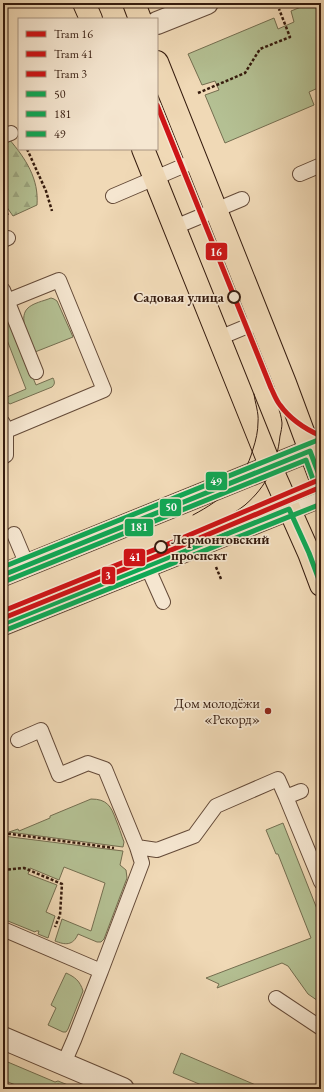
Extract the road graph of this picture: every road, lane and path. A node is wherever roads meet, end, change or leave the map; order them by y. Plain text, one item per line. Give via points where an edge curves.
1 (84, 3) edge
2 (134, 3) edge
3 (207, 3) edge
4 (279, 9) dead end
5 (91, 18) edge
6 (140, 18) edge
7 (158, 23) edge
8 (158, 64) edge
9 (192, 96) dead end
10 (26, 150) edge
11 (143, 150) edge
12 (197, 160) junction
13 (321, 165) edge
14 (300, 174) dead end
15 (155, 178) junction
16 (113, 196) dead end
17 (242, 199) dead end
18 (216, 210) junction
19 (52, 211) dead end
20 (175, 227) junction
21 (5, 295) edge
22 (260, 321) junction
23 (219, 338) junction
24 (36, 372) dead end
25 (5, 426) edge
26 (316, 448) edge
27 (3, 457) edge
28 (270, 466) junction
29 (321, 480) edge
30 (321, 496) edge
31 (289, 509) junction
32 (14, 534) dead end
33 (27, 565) junction
34 (147, 566) junction
35 (216, 568) dead end
36 (3, 575) edge
37 (221, 578) dead end
38 (321, 585) edge
39 (162, 602) dead end
40 (3, 624) edge
41 (18, 740) dead end
42 (301, 791) dead end
43 (286, 797) junction
44 (3, 833) edge
45 (137, 848) junction
46 (3, 870) edge
47 (321, 882) edge
48 (3, 929) edge
49 (48, 949) junction
50 (101, 971) junction
51 (276, 998) dead end
52 (321, 1028) edge
53 (3, 1038) edge
54 (64, 1063) junction
55 (3, 1085) edge
56 (12, 1089) edge
57 (123, 1089) edge

1 - 5 main road
2 - 6 main road
3 - 7 street
4 - 9 path via 290,37 260,49 245,73
8 - 12 main road
10 - 19 path via 46,191
11 - 15 main road
12 - 15 lane
12 - 18 main road
13 - 14 lane
15 - 16 lane
15 - 20 main road
17 - 18 lane
18 - 20 lane
18 - 22 main road
20 - 23 main road
21 - 24 lane
21 - 25 lane via 59,280 104,390
22 - 23 lane
22 - 26 main road
23 - 28 main road
25 - 27 lane via 6,455
26 - 28 street
26 - 29 main road
28 - 31 main road
28 - 33 street
30 - 31 street
31 - 34 street
31 - 38 main road
32 - 33 lane
33 - 36 street
34 - 39 lane
34 - 40 street
35 - 37 path
41 - 45 lane via 41,730 59,775 88,763 105,769
42 - 43 lane
43 - 45 lane via 278,779 216,806 194,836 157,850
43 - 47 lane
44 - 45 path via 131,850
45 - 50 lane via 142,864
46 - 49 path via 24,868 62,884 60,915
48 - 49 lane
49 - 50 lane
50 - 54 lane
51 - 52 lane
53 - 54 street
54 - 57 street
55 - 56 path

